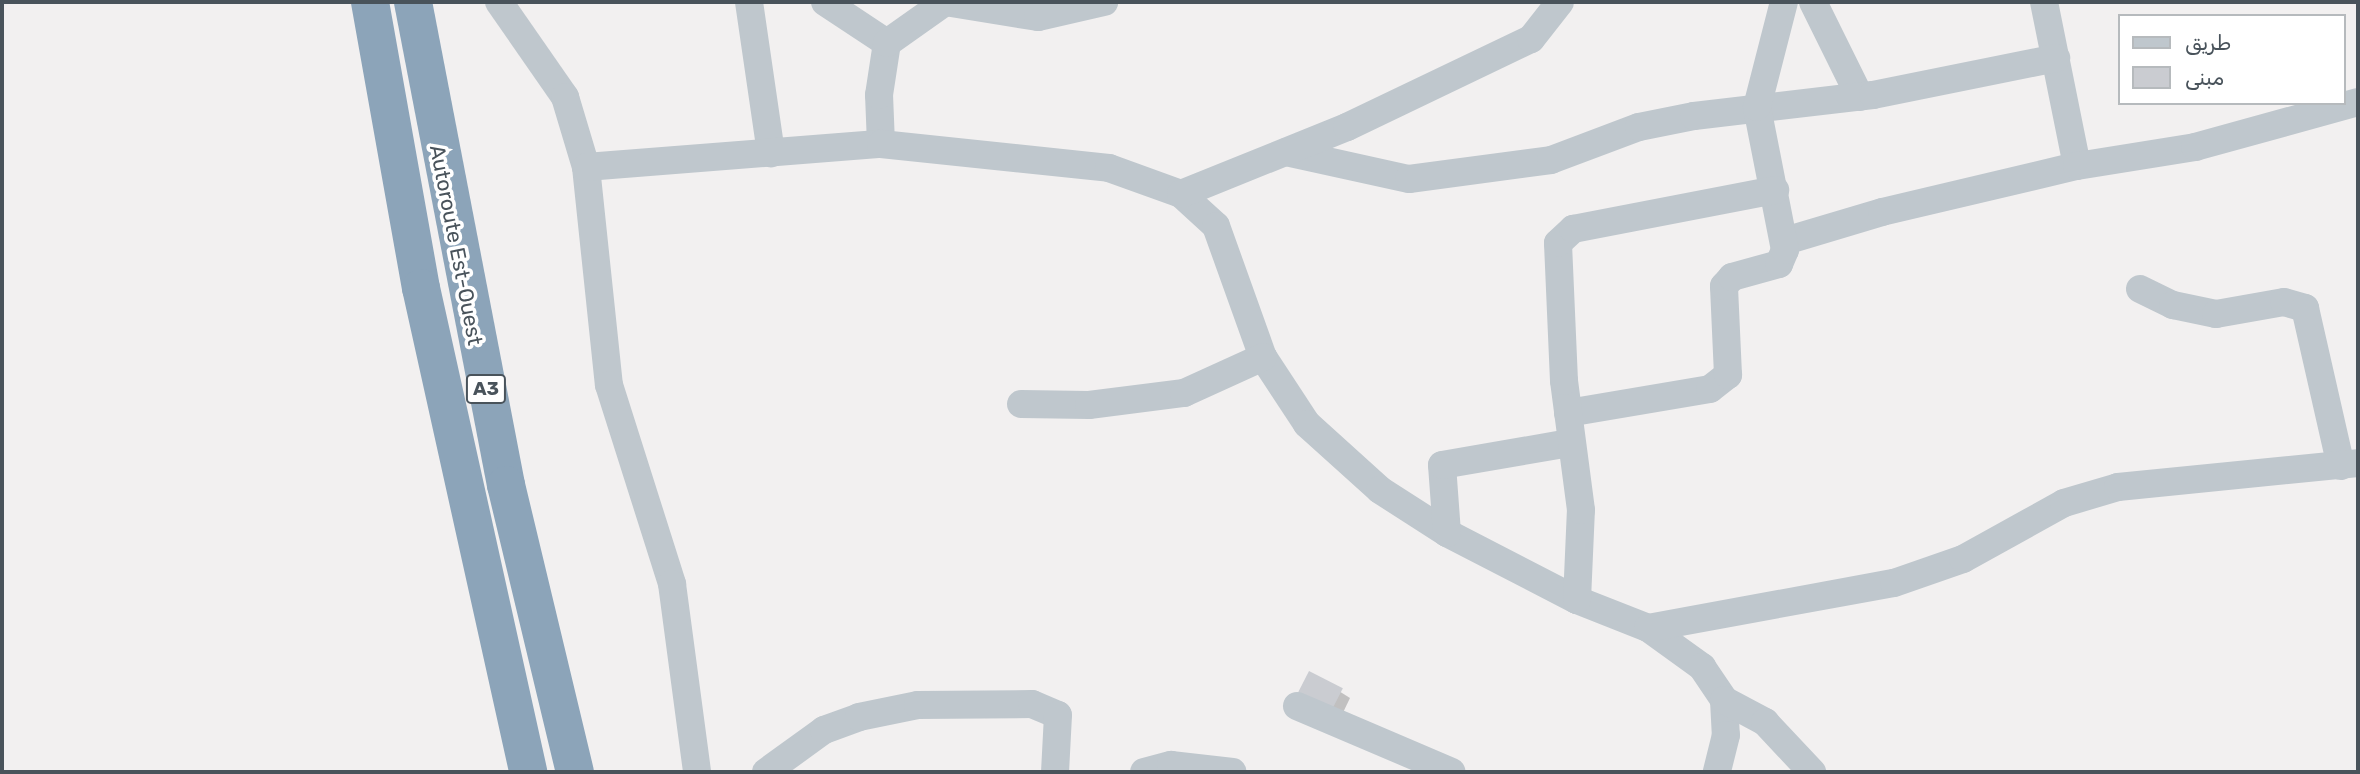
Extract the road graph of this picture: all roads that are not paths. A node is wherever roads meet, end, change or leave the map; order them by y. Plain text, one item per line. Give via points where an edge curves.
1 (370, 2) edge
2 (413, 2) edge
3 (499, 2) edge
4 (749, 2) edge
5 (825, 2) edge
6 (945, 2) edge
7 (1104, 2) edge
8 (1560, 2) edge
9 (1784, 2) edge
10 (1813, 2) edge
11 (2044, 2) edge
12 (887, 43) junction
13 (2056, 58) junction
14 (1860, 97) junction
15 (2358, 102) edge
16 (1757, 107) junction
17 (881, 145) junction
18 (1286, 152) junction
19 (771, 153) junction
20 (2077, 166) junction
21 (586, 167) junction
22 (1776, 190) junction
23 (1181, 194) junction
24 (1785, 241) junction
25 (2140, 289) dead end
26 (1263, 357) junction
27 (1021, 404) dead end
28 (1568, 413) junction
29 (1570, 443) junction
30 (2350, 465) edge
31 (1447, 533) junction
32 (1577, 600) junction
33 (1648, 628) junction
34 (1724, 700) junction
35 (1297, 706) dead end
36 (528, 772) edge
37 (575, 772) edge
38 (697, 772) edge
39 (766, 772) edge
40 (1055, 772) edge
41 (1144, 772) edge
42 (1233, 772) edge
43 (1452, 772) edge
44 (1717, 772) edge
45 (1812, 772) edge

1 - 36 highway, Autoroute Est-Ouest / A3 via 419,275
2 - 37 highway, Autoroute Est-Ouest / A3 via 503,472
3 - 21 street via 565,97
4 - 19 street
5 - 12 street
6 - 7 street via 1038,17
6 - 12 street
8 - 18 street via 1531,39
9 - 16 street
10 - 14 street
11 - 13 street
12 - 17 street via 879,95
13 - 14 street
13 - 20 street
14 - 16 street
15 - 20 street via 2195,146
16 - 18 street via 1639,127 1551,160 1409,179
16 - 22 street
17 - 19 street
17 - 23 street via 1109,168
18 - 23 street
19 - 21 street
20 - 24 street
21 - 38 street via 609,385 672,584
22 - 24 street
22 - 28 street via 1564,235 1555,255
23 - 26 street via 1216,226
24 - 28 street via 1779,264 1732,277 1724,286 1729,365 1721,384
25 - 30 street via 2173,305 2216,314 2284,302 2305,308
26 - 27 street via 1184,393 1089,405
26 - 31 street via 1307,424 1380,490
28 - 29 street
29 - 31 street via 1443,465
29 - 32 street via 1581,510
30 - 33 street via 2118,487 2064,503 1963,559 1894,583
31 - 32 street
32 - 33 street
33 - 34 street via 1702,667
34 - 44 street via 1726,734
34 - 45 street via 1765,722
35 - 43 street
39 - 40 street via 824,730 859,717 918,705 1032,704 1058,715
41 - 42 street via 1171,765

